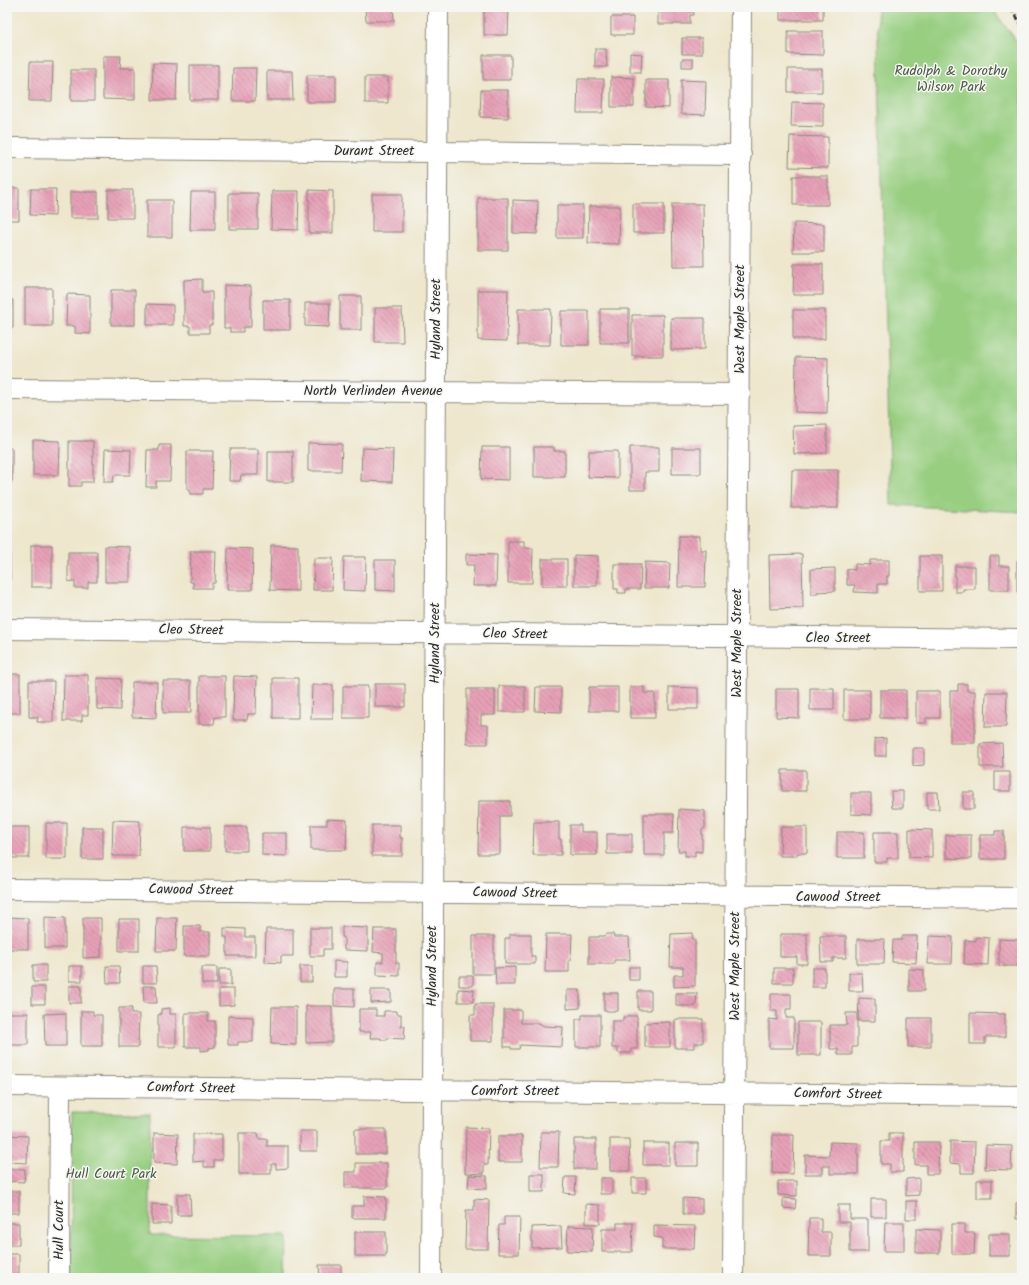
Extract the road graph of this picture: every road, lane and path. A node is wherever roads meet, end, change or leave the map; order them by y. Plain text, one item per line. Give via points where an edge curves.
1 (438, 7) edge
2 (741, 7) edge
3 (7, 148) edge
4 (438, 151) junction
5 (740, 155) junction
6 (7, 389) edge
7 (436, 392) junction
8 (740, 394) junction
9 (7, 629) edge
10 (435, 633) junction
11 (737, 637) junction
12 (1022, 639) edge
13 (7, 889) edge
14 (432, 892) junction
15 (736, 896) junction
16 (1022, 898) edge
17 (7, 1086) edge
18 (60, 1087) junction
19 (432, 1090) junction
20 (734, 1093) junction
21 (1022, 1096) edge
22 (59, 1278) edge
23 (430, 1278) edge
24 (733, 1278) edge

1 - 4 street, Hyland Street
2 - 5 street, West Maple Street
3 - 4 street, Durant Street
4 - 5 street, Durant Street
4 - 7 street, Hyland Street
5 - 8 street, West Maple Street
6 - 7 street, North Verlinden Avenue
7 - 8 street, North Verlinden Avenue
7 - 10 street, Hyland Street
8 - 11 street, West Maple Street
9 - 10 street, Cleo Street
10 - 11 street, Cleo Street
10 - 14 street, Hyland Street
11 - 12 street, Cleo Street
11 - 15 street, West Maple Street
13 - 14 street, Cawood Street
14 - 15 street, Cawood Street
14 - 19 street, Hyland Street
15 - 16 street, Cawood Street
15 - 20 street, West Maple Street
17 - 18 street, Comfort Street
18 - 19 street, Comfort Street
18 - 22 street, Hull Court
19 - 20 street, Comfort Street
19 - 23 street, Hyland Street
20 - 21 street, Comfort Street
20 - 24 street, West Maple Street

